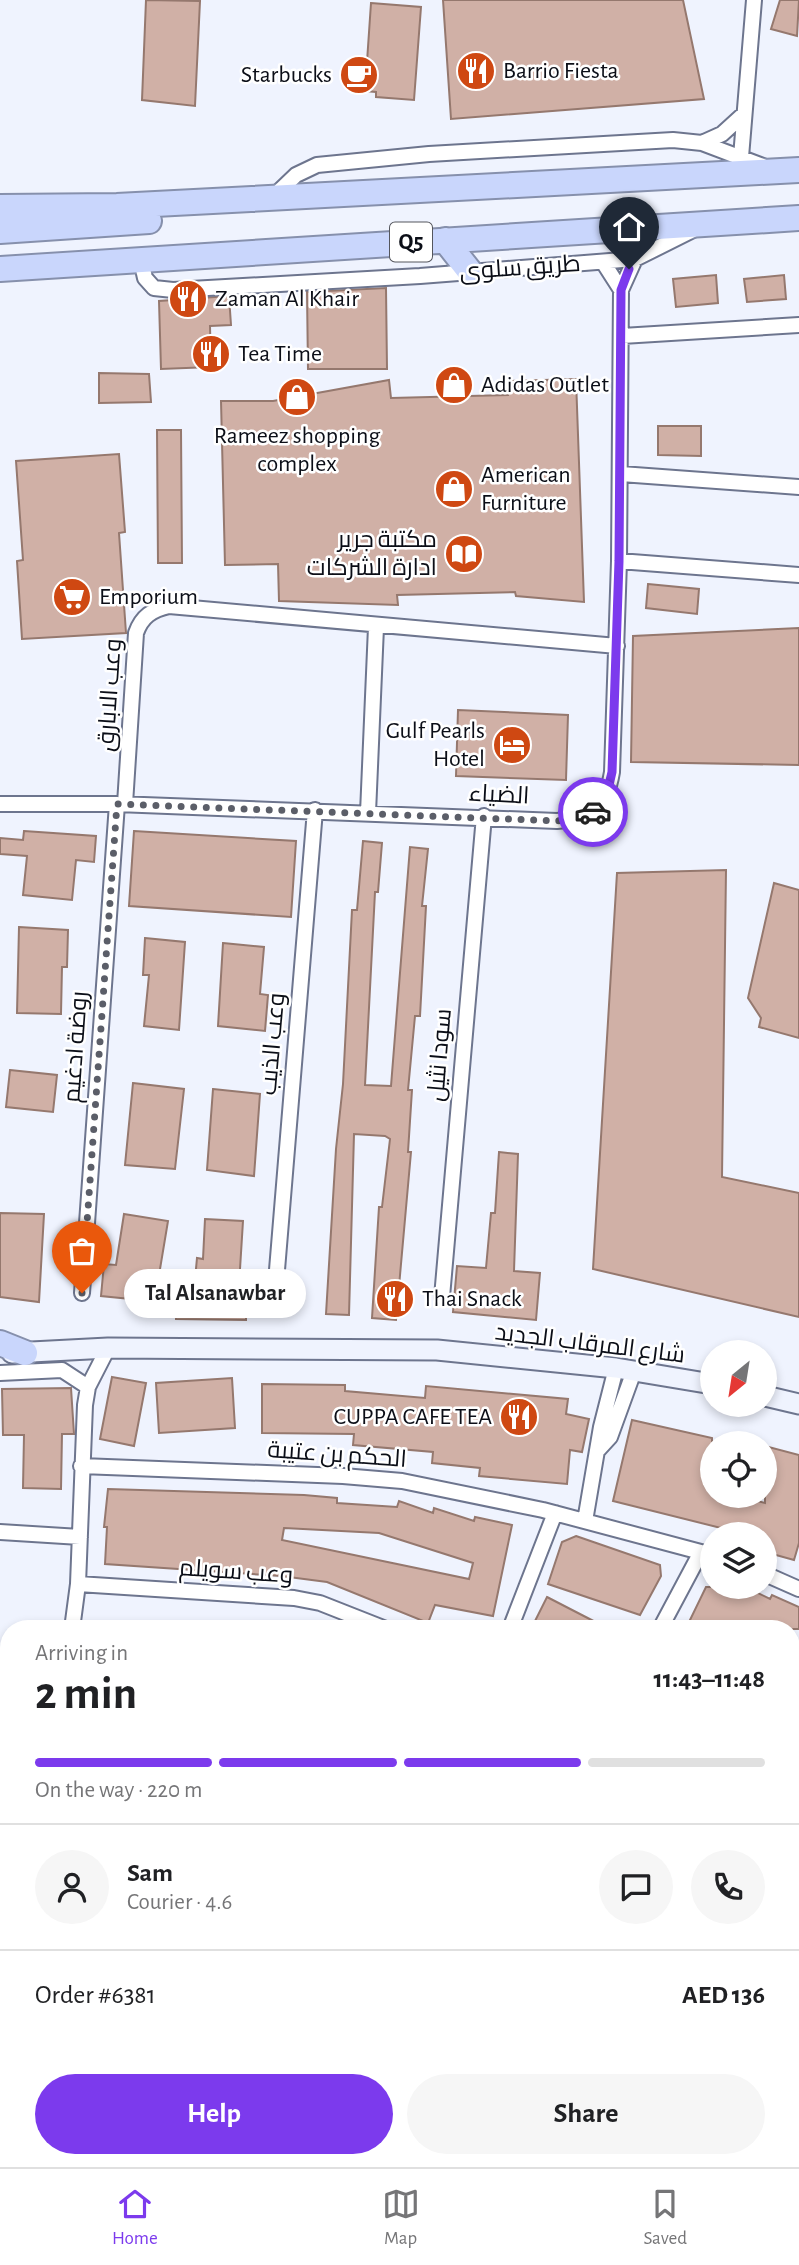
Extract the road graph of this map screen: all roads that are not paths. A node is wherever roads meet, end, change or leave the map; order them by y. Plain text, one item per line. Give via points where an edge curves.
1 (754, 0) edge
2 (744, 114) junction
3 (702, 143) junction
4 (741, 157) junction
5 (787, 171) edge
6 (548, 182) junction
7 (273, 197) junction
8 (0, 207) edge
9 (799, 218) edge
10 (702, 226) junction
11 (0, 231) edge
12 (445, 240) junction
13 (635, 258) junction
14 (141, 260) junction
15 (603, 262) junction
16 (8, 270) edge
17 (471, 273) junction
18 (621, 290) junction
19 (799, 325) edge
20 (622, 336) junction
21 (621, 474) junction
22 (799, 487) edge
23 (619, 561) junction
24 (799, 575) edge
25 (376, 627) junction
26 (617, 646) junction
27 (0, 804) edge
28 (121, 804) junction
29 (315, 810) junction
30 (368, 813) junction
31 (484, 816) junction
32 (276, 1282) dead end
33 (82, 1293) dead end
34 (442, 1297) dead end
35 (0, 1343) edge
36 (108, 1348) junction
37 (25, 1353) junction
38 (0, 1354) edge
39 (625, 1370) junction
40 (0, 1373) edge
41 (700, 1382) edge
42 (88, 1387) junction
43 (777, 1399) edge
44 (799, 1404) edge
45 (81, 1466) junction
46 (555, 1513) junction
47 (585, 1521) junction
48 (0, 1532) edge
49 (80, 1537) junction
50 (700, 1551) edge
51 (700, 1564) edge
52 (777, 1579) edge
53 (78, 1584) junction
54 (799, 1589) edge
55 (73, 1620) edge
56 (364, 1620) edge
57 (513, 1620) edge
58 (666, 1620) edge

1 - 2 street
2 - 3 street via 722,134
2 - 4 street
3 - 4 street
3 - 7 street via 646,142 325,164 296,175
4 - 5 street
5 - 6 highway, Q5
6 - 7 highway, Q5
6 - 11 highway via 523,195 487,202
7 - 8 highway, Q5
9 - 10 highway, طريق سلوى / Q5
10 - 12 highway, طريق سلوى / Q5
10 - 13 street, طريق سلوى
12 - 14 highway, طريق سلوى / Q5
12 - 17 highway
13 - 15 street, طريق سلوى
13 - 18 street, الضياء
14 - 16 highway, طريق سلوى / Q5
14 - 17 street, طريق سلوى via 148,284 162,290
15 - 17 street, طريق سلوى
15 - 18 street
18 - 20 street, الضياء
19 - 20 street
20 - 21 street, الضياء
21 - 22 street
21 - 23 street, الضياء
23 - 24 street
23 - 26 street, الضياء
25 - 26 street, وعب الابارق
25 - 28 street, وعب الابارق via 169,606 146,615 136,633
25 - 30 street
26 - 31 street, الضياء via 612,772 606,798 579,819
27 - 28 street, الضياء
28 - 29 street, الضياء
28 - 33 street, روضة ادغيم
29 - 30 street, الضياء
29 - 32 street, وعب الذيب
30 - 31 street, الضياء
31 - 34 street, سودا نثيل
35 - 37 highway
36 - 37 street, شارع المرقاب الجديد
36 - 39 street, شارع المرقاب الجديد via 437,1350
36 - 42 street
37 - 38 street, شارع المرقاب الجديد
39 - 41 street, شارع المرقاب الجديد
39 - 47 street via 601,1427
40 - 42 street via 61,1370
42 - 45 street
43 - 44 street
45 - 46 street, الحكم بن عتيبة via 343,1475 456,1491
45 - 49 street
46 - 47 street, الحكم بن عتيبة
46 - 57 street
47 - 50 street, الحكم بن عتيبة
48 - 49 street
49 - 53 street
51 - 58 street
52 - 54 street
53 - 55 street
53 - 56 street, وعب سويلم via 294,1598

